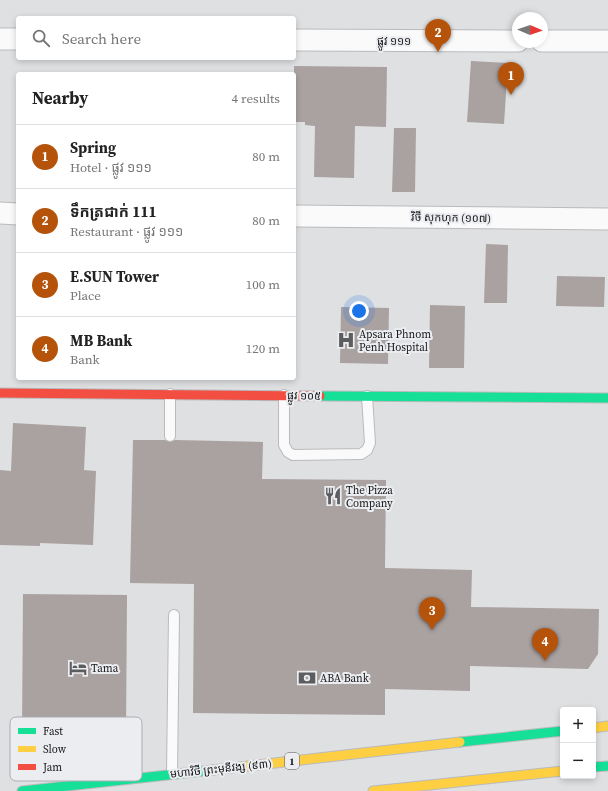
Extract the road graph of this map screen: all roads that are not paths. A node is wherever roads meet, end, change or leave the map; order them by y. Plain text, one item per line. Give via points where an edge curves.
1 (0, 39) edge
2 (16, 39) edge
3 (296, 40) edge
4 (512, 41) edge
5 (548, 41) edge
6 (608, 41) edge
7 (0, 213) edge
8 (16, 214) edge
9 (296, 216) edge
10 (608, 219) edge
11 (0, 393) edge
12 (170, 394) junction
13 (284, 395) junction
14 (367, 396) junction
15 (608, 398) edge
16 (170, 436) dead end
17 (174, 615) dead end
18 (608, 726) edge
19 (596, 728) edge
20 (560, 731) edge
21 (608, 766) edge
22 (596, 767) edge
23 (560, 771) edge
24 (172, 774) junction
25 (142, 777) edge
26 (110, 781) edge
27 (22, 791) edge
28 (373, 791) edge

1 - 2 street
3 - 4 street, ផ្លូវ ១១១
5 - 6 street
7 - 8 street
9 - 10 street, វិថី សុកហុក (១០៧)
11 - 12 main road, ផ្លូវ ១០៥
12 - 13 main road, ផ្លូវ ១០៥
12 - 16 lane
13 - 14 main road, ផ្លូវ ១០៥
13 - 14 lane via 284,445 293,455 361,454 370,443
14 - 15 main road, ផ្លូវ ១០៥
17 - 24 lane
18 - 19 main road
20 - 24 main road, មហាវិថី ព្រះមុនីវង្ស (៩៣) / 1
21 - 22 main road
23 - 28 main road
24 - 25 main road, មហាវិថី ព្រះមុនីវង្ស (៩៣) / 1
26 - 27 main road, មហាវិថី ព្រះមុនីវង្ស (៩៣) / 1

